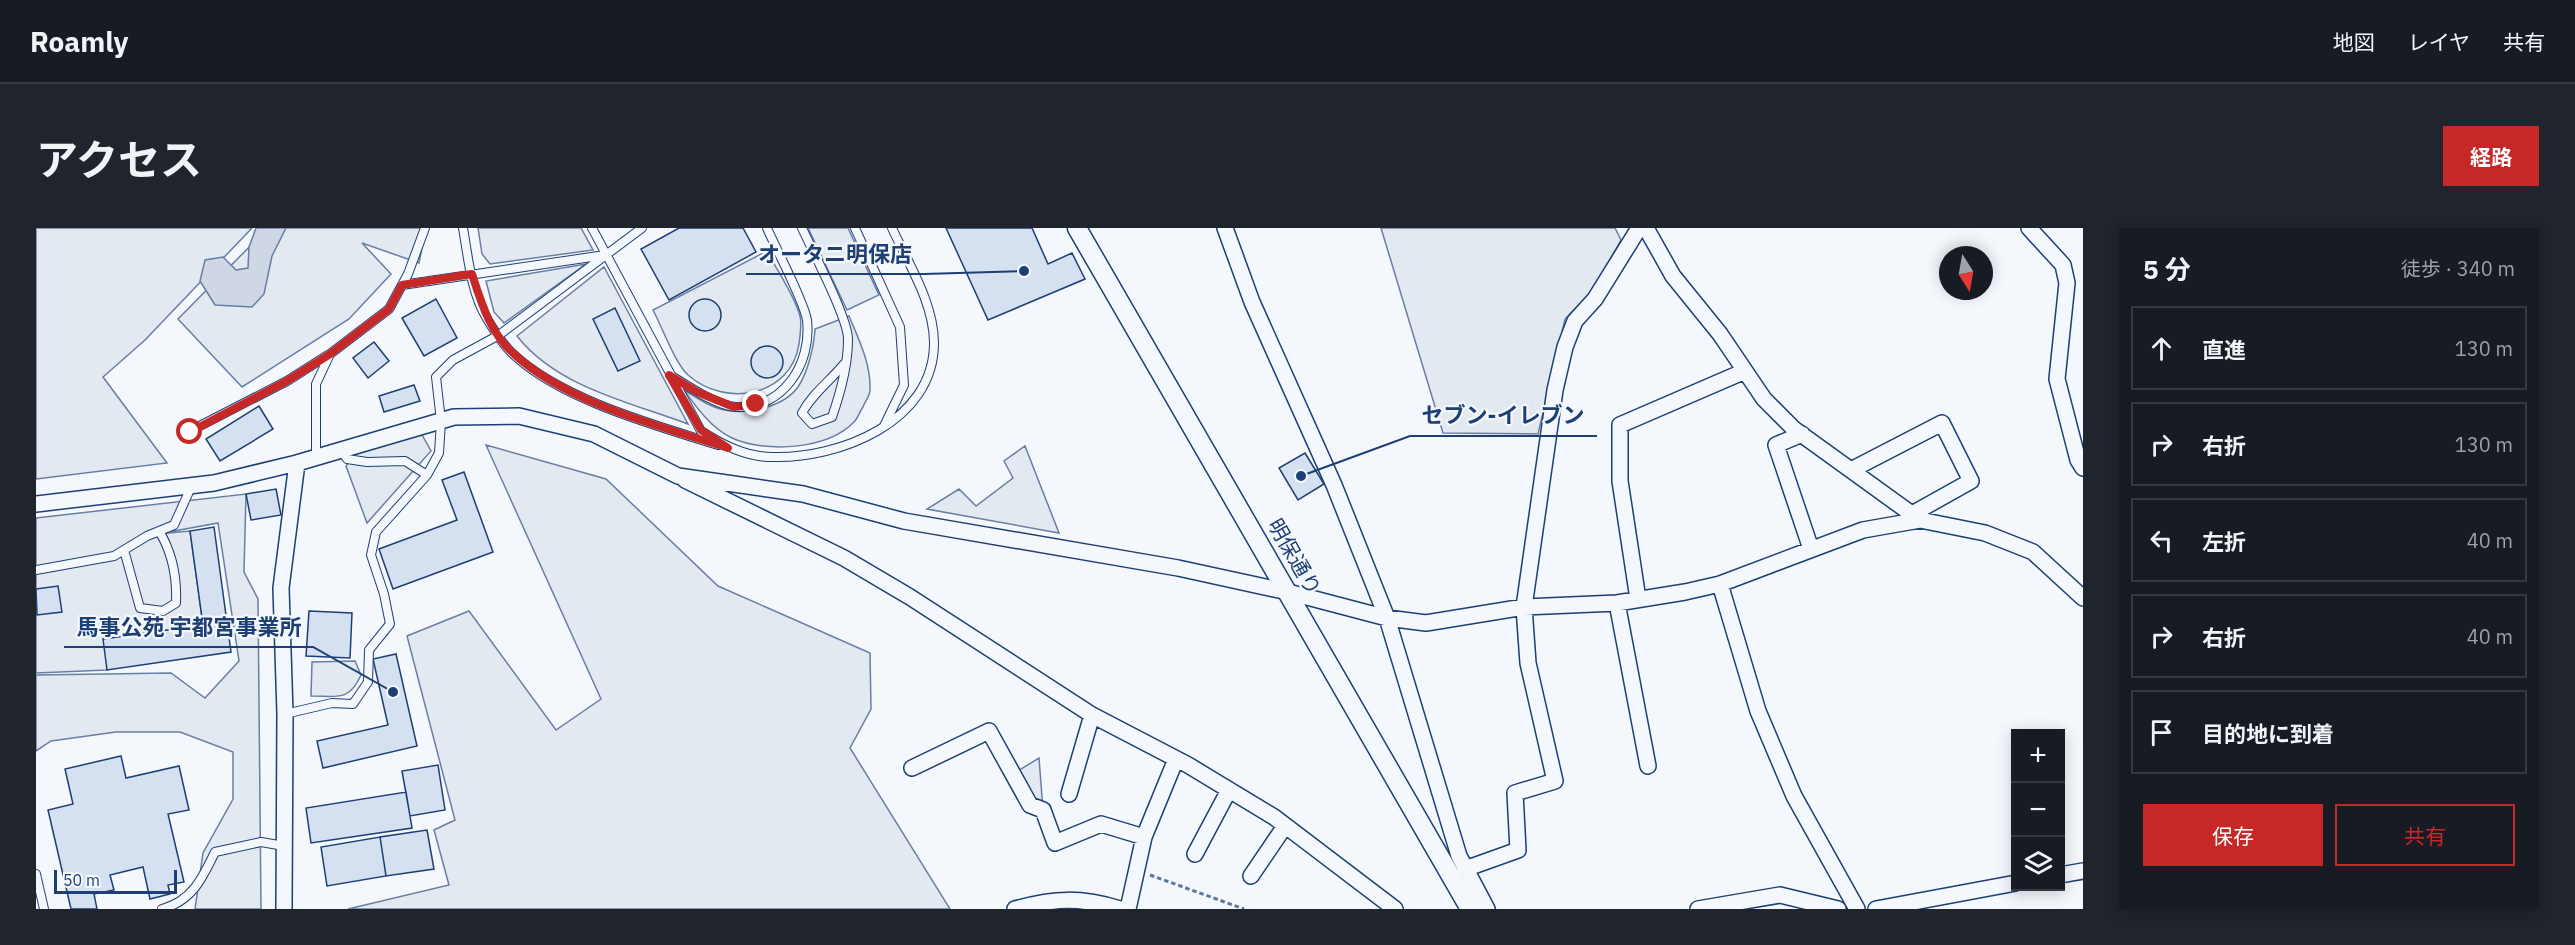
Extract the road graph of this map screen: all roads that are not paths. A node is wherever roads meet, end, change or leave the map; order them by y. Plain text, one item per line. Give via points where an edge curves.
1 (425, 228) edge
2 (463, 228) edge
3 (592, 228) edge
4 (642, 228) edge
5 (766, 228) edge
6 (802, 228) edge
7 (855, 228) edge
8 (892, 228) edge
9 (1077, 228) edge
10 (1225, 228) edge
11 (1639, 228) edge
12 (1646, 228) edge
13 (2029, 228) edge
14 (606, 255) junction
15 (472, 274) junction
16 (402, 285) junction
17 (499, 335) junction
18 (330, 354) junction
19 (844, 364) junction
20 (1745, 371) junction
21 (669, 375) junction
22 (441, 421) junction
23 (882, 430) junction
24 (190, 432) dead end
25 (1802, 434) junction
26 (728, 448) junction
27 (341, 450) junction
28 (316, 458) junction
29 (297, 463) junction
30 (2083, 468) edge
31 (1851, 470) junction
32 (427, 475) junction
33 (678, 476) junction
34 (192, 485) junction
35 (36, 504) edge
36 (1916, 517) junction
37 (159, 531) junction
38 (1811, 549) junction
39 (124, 550) junction
40 (36, 570) edge
41 (1720, 584) junction
42 (1288, 592) junction
43 (2083, 598) edge
44 (1638, 599) junction
45 (1617, 603) junction
46 (1524, 607) junction
47 (1387, 618) junction
48 (285, 714) junction
49 (1092, 715) junction
50 (1176, 759) junction
51 (1648, 765) dead end
52 (912, 768) dead end
53 (1229, 790) junction
54 (1069, 794) dead end
55 (1285, 825) junction
56 (1144, 837) junction
57 (284, 846) junction
58 (1195, 854) dead end
59 (1466, 869) junction
60 (2083, 871) edge
61 (36, 874) edge
62 (2065, 874) edge
63 (1251, 876) dead end
64 (2011, 884) edge
65 (1743, 905) edge
66 (44, 909) edge
67 (162, 909) edge
68 (284, 909) edge
69 (1015, 909) edge
70 (1120, 909) edge
71 (1128, 909) edge
72 (1395, 909) edge
73 (1470, 909) edge
74 (1487, 909) edge
75 (1698, 909) edge
76 (1838, 909) edge
77 (1857, 909) edge
78 (1876, 909) edge

1 - 16 lane
2 - 15 lane
3 - 14 lane
4 - 14 lane
5 - 21 lane via 807,318 804,360 795,376 778,396 734,407
6 - 19 lane via 849,338
7 - 23 lane via 900,327 904,385
8 - 23 lane via 929,309 934,344 926,380 906,410
9 - 42 street, 明保通り
10 - 47 street via 1252,302 1334,485
11 - 46 street via 1595,299 1575,321 1565,347 1555,390
12 - 20 street via 1673,276
13 - 30 street via 2063,265 2067,283 2057,379
14 - 15 lane
14 - 17 lane
14 - 21 lane
15 - 16 lane
15 - 17 lane via 485,315
16 - 18 lane via 389,309
17 - 22 lane via 453,360 436,377
17 - 26 lane via 512,354 551,381 626,416
18 - 24 lane
18 - 28 lane via 316,384
19 - 19 lane via 832,417 812,424 802,413 811,397
20 - 25 street via 1764,399
20 - 44 street via 1620,425 1620,481
21 - 26 lane via 701,430
22 - 27 street
22 - 32 lane via 440,453
22 - 33 street via 454,417 519,416 594,434
23 - 26 lane via 850,445 813,453 772,457
25 - 31 street
25 - 38 street via 1776,445
27 - 28 street
27 - 32 lane via 347,459 405,461
28 - 29 street
29 - 34 street
29 - 48 street via 281,588
31 - 36 street
31 - 36 street via 1942,423 1971,481
32 - 48 lane via 376,532 371,555 390,624 369,650 368,682 353,704 332,703
33 - 42 street via 803,494 904,521 1178,568
33 - 49 street via 854,564
34 - 35 street
34 - 37 lane via 174,525
36 - 38 street via 1863,530
36 - 43 street via 1984,533 2033,552
37 - 39 lane
37 - 39 lane via 168,545 177,587 176,603 163,611 140,608
38 - 41 street
39 - 40 lane via 114,556
41 - 44 street
41 - 77 street via 1758,711 1794,796
42 - 47 street
42 - 73 street, 明保通り
44 - 45 street
45 - 46 street
45 - 51 street
46 - 47 street via 1426,623
46 - 59 street via 1528,663 1555,781 1515,793 1518,850
47 - 59 street
48 - 57 street
49 - 50 street
49 - 54 street
50 - 53 street
50 - 56 street
52 - 56 street via 989,731 1030,805 1042,810 1055,843 1101,824
53 - 55 street
53 - 58 street
55 - 63 street
55 - 72 street
56 - 71 street
57 - 67 lane via 261,842 215,852 198,885 179,904
57 - 68 street
59 - 74 street
60 - 62 street
61 - 66 lane
64 - 78 street
65 - 75 street
65 - 76 street via 1780,895
69 - 70 street via 1054,899 1101,903

